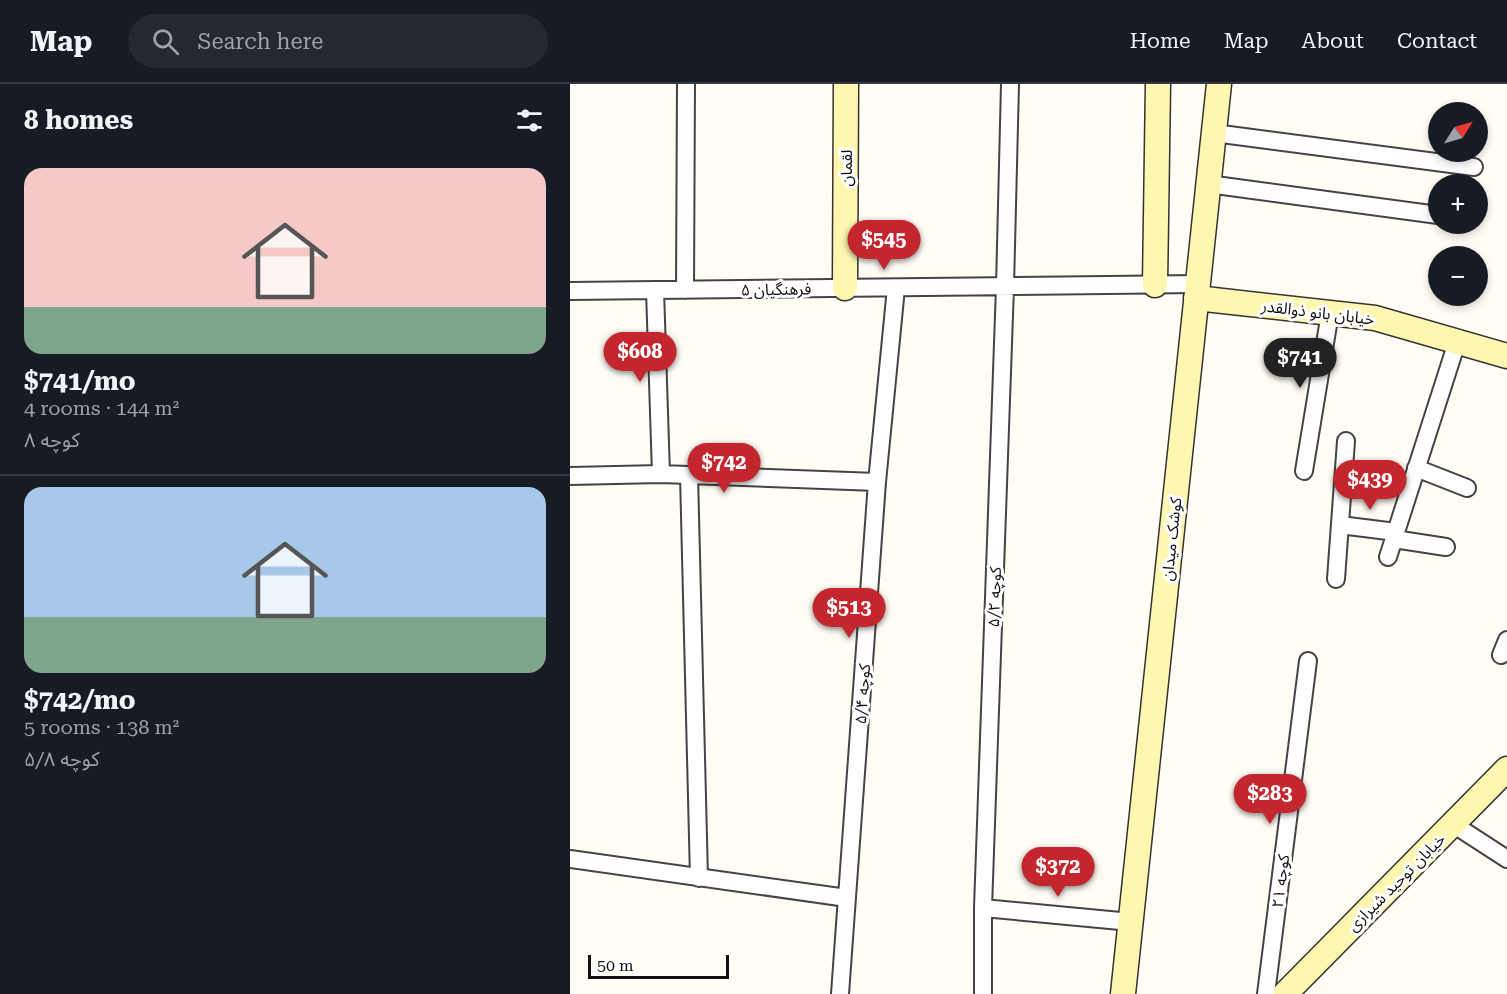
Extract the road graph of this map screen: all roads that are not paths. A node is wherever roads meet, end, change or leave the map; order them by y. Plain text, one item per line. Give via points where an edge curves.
1 (686, 84) edge
2 (846, 84) edge
3 (1010, 84) edge
4 (1158, 84) edge
5 (1219, 84) edge
6 (1214, 134) junction
7 (1474, 167) dead end
8 (1208, 184) junction
9 (1428, 215) edge
10 (1155, 285) junction
11 (1005, 286) junction
12 (845, 288) junction
13 (896, 288) junction
14 (655, 290) junction
15 (685, 290) junction
16 (570, 291) edge
17 (1197, 291) junction
18 (1330, 313) junction
19 (1456, 342) junction
20 (1507, 356) edge
21 (1346, 441) dead end
22 (1416, 468) junction
23 (1304, 471) dead end
24 (661, 474) junction
25 (689, 475) junction
26 (570, 476) edge
27 (877, 482) junction
28 (1467, 488) dead end
29 (1340, 525) junction
30 (1395, 535) junction
31 (1446, 547) dead end
32 (1388, 557) dead end
33 (1336, 579) dead end
34 (1308, 661) dead end
35 (1507, 769) edge
36 (1453, 824) junction
37 (570, 859) edge
38 (1507, 860) edge
39 (699, 878) junction
40 (847, 898) junction
41 (982, 908) junction
42 (1131, 922) junction
43 (840, 994) edge
44 (983, 994) edge
45 (1123, 994) edge
46 (1266, 994) edge
47 (1285, 994) edge

1 - 15 street
2 - 12 street, لقمان
3 - 11 street, کوچه ۵/۲
4 - 10 street
5 - 6 street, کوشک میدان
6 - 7 street
6 - 8 street, کوشک میدان
8 - 9 street
8 - 17 street, کوشک میدان
10 - 11 street, فرهنگیان ۵
10 - 17 street, فرهنگیان ۵
11 - 13 street, فرهنگیان ۵
11 - 41 street, کوچه ۵/۲
12 - 13 street, فرهنگیان ۵
12 - 15 street, فرهنگیان ۵
13 - 27 street, کوچه ۵/۴
14 - 15 street, فرهنگیان ۵
14 - 16 street, فرهنگیان ۵
14 - 24 street
17 - 18 street, خیابان بانو ذوالقدر
17 - 42 street, کوشک میدان
18 - 19 street, خیابان بانو ذوالقدر via 1374,318
18 - 23 street
19 - 20 street, خیابان بانو ذوالقدر
19 - 22 street
21 - 29 street
22 - 28 street
22 - 30 street
24 - 25 street
24 - 26 street
25 - 27 street
25 - 39 street
27 - 40 street, کوچه ۵/۴
29 - 30 street
29 - 33 street
30 - 31 street
30 - 32 street
34 - 46 street, کوچه ۲۱
35 - 36 street, خیابان توحید شیرازی
36 - 38 street
36 - 47 street, خیابان توحید شیرازی
37 - 39 street
39 - 40 street
40 - 43 street, کوچه ۵/۴
41 - 42 street
41 - 44 street, کوچه ۵/۲
42 - 45 street, کوشک میدان

